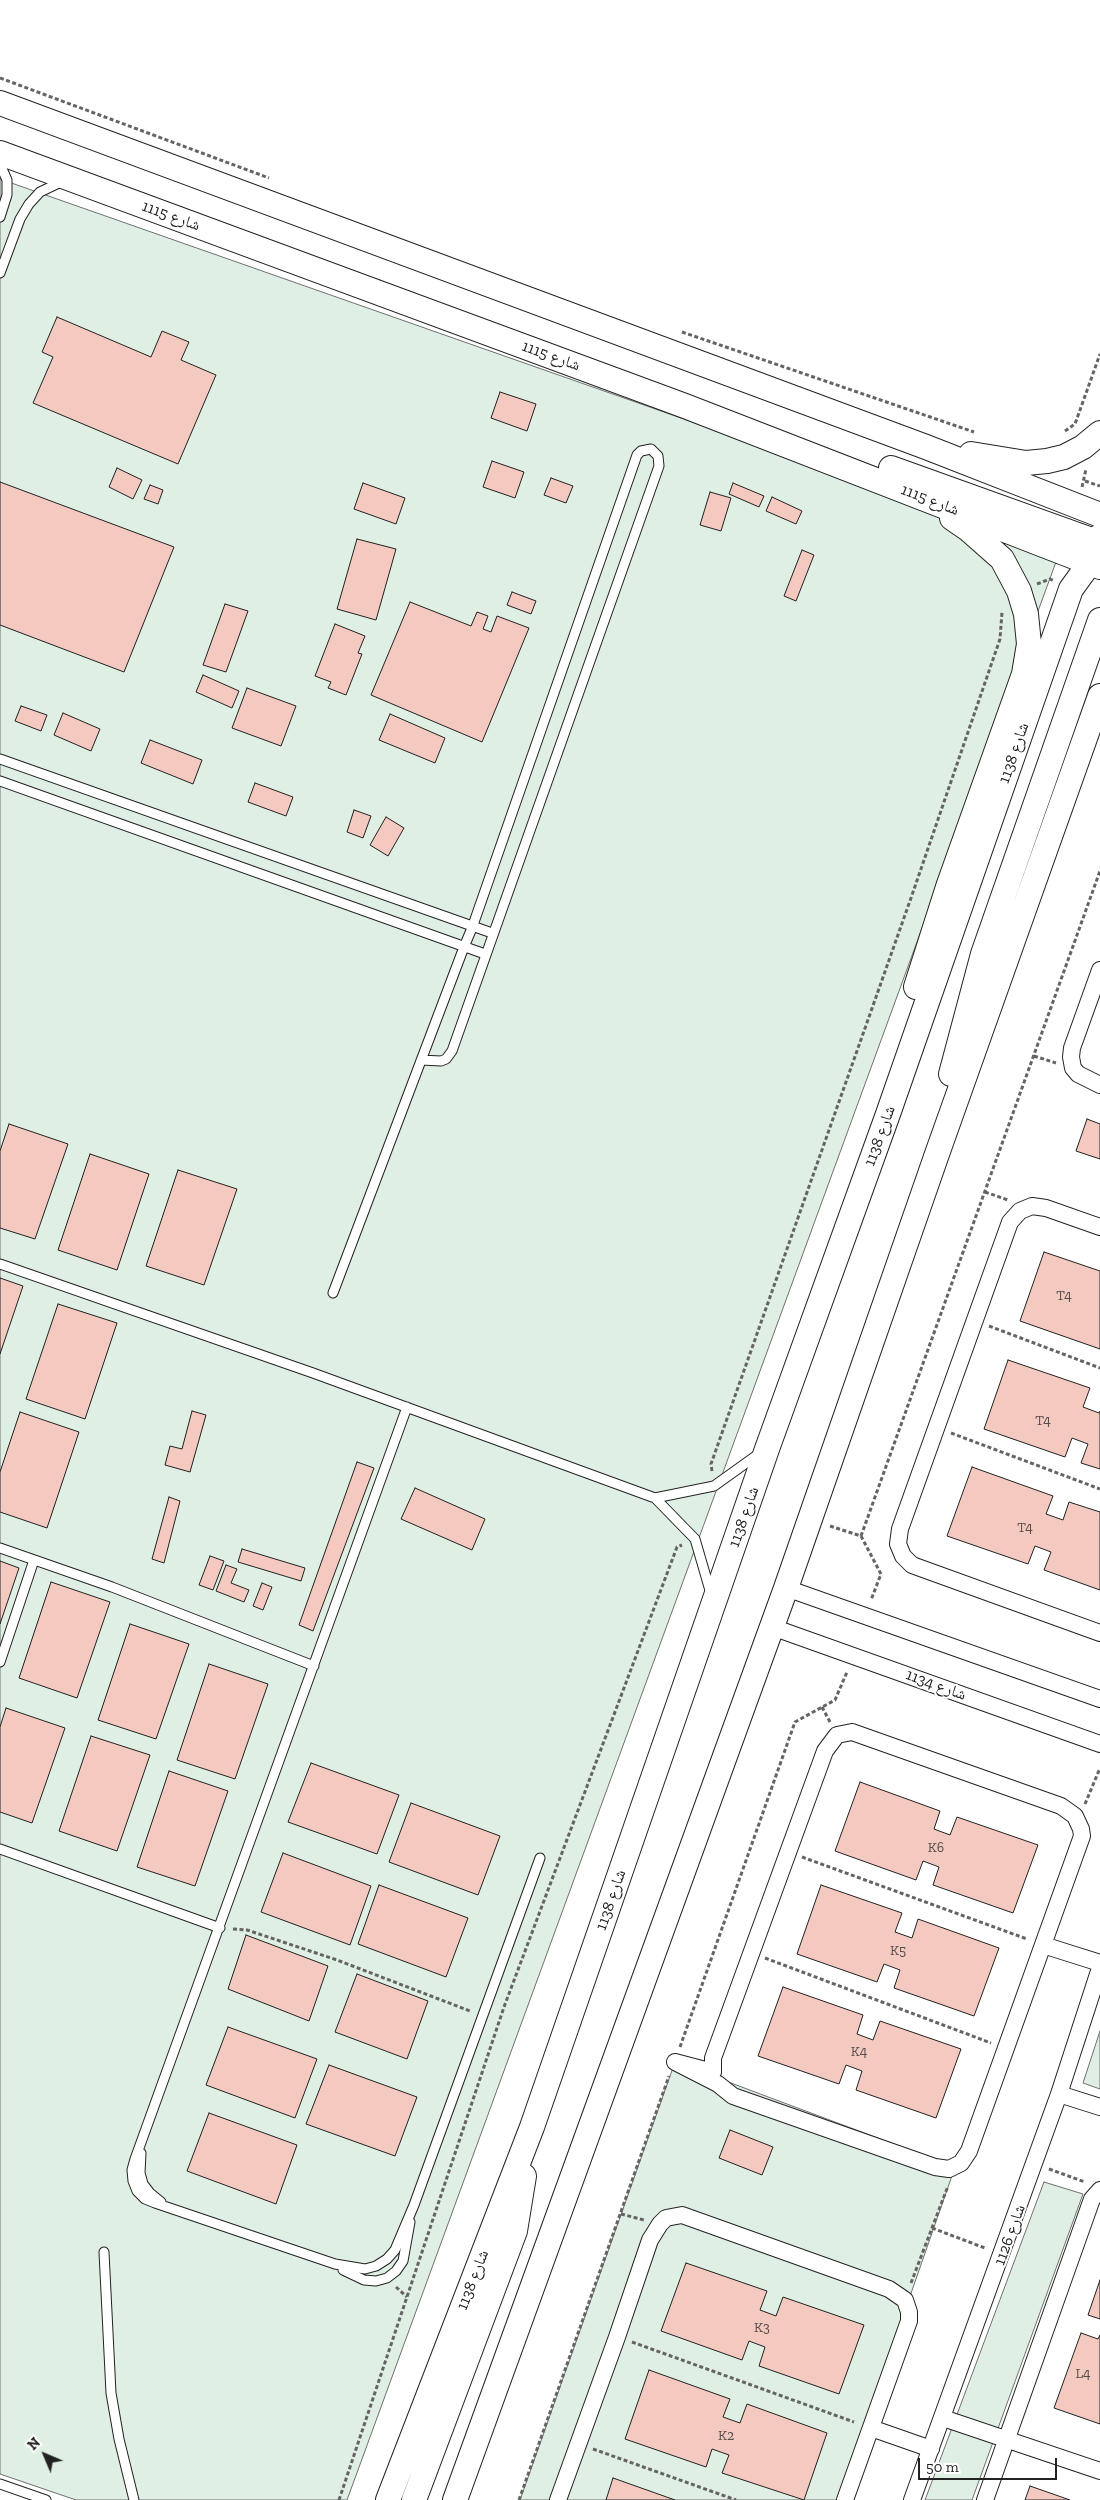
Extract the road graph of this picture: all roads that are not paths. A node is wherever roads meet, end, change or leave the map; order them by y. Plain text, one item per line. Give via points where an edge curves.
1 (0, 103) edge
2 (0, 153) edge
3 (0, 164) edge
4 (70, 179) junction
5 (0, 217) edge
6 (0, 273) edge
7 (685, 406) junction
8 (1100, 433) edge
9 (926, 447) junction
10 (915, 494) junction
11 (1100, 515) edge
12 (1098, 552) edge
13 (1100, 620) edge
14 (1100, 696) edge
15 (1100, 732) edge
16 (1079, 756) junction
17 (0, 759) edge
18 (0, 781) edge
19 (472, 928) junction
20 (492, 934) junction
21 (464, 947) junction
22 (485, 954) junction
23 (1100, 970) edge
24 (919, 1025) junction
25 (421, 1060) junction
26 (1100, 1085) edge
27 (937, 1154) junction
28 (1100, 1227) edge
29 (0, 1264) edge
30 (332, 1293) dead end
31 (407, 1407) junction
32 (767, 1449) junction
33 (655, 1498) junction
34 (0, 1548) edge
35 (34, 1560) junction
36 (786, 1588) junction
37 (714, 1604) junction
38 (772, 1627) junction
39 (1100, 1633) edge
40 (0, 1662) edge
41 (314, 1666) junction
42 (1100, 1699) edge
43 (1100, 1744) edge
44 (0, 1849) edge
45 (540, 1858) dead end
46 (220, 1928) junction
47 (1043, 1945) junction
48 (1100, 1963) edge
49 (1100, 1968) edge
50 (1060, 2094) junction
51 (1100, 2108) edge
52 (532, 2127) junction
53 (1095, 2187) edge
54 (414, 2205) junction
55 (104, 2252) dead end
56 (335, 2264) junction
57 (943, 2418) junction
58 (870, 2428) junction
59 (1006, 2441) junction
60 (931, 2449) junction
61 (473, 2451) junction
62 (1100, 2471) edge
63 (0, 2484) edge
64 (46, 2500) edge
65 (134, 2500) edge
66 (388, 2500) edge
67 (414, 2500) edge
68 (455, 2500) edge
69 (468, 2500) edge
70 (558, 2500) edge
71 (845, 2500) edge
72 (912, 2500) edge
73 (985, 2500) edge

1 - 9 street
2 - 4 street, شارع 1115
3 - 5 lane via 7,180 7,195
4 - 6 lane via 40,192 29,204
4 - 7 street, شارع 1115
7 - 10 street, شارع 1115
7 - 12 street via 752,415
8 - 9 street via 1064,456 1040,462 1026,463
9 - 11 street
10 - 12 street, شارع 1115
10 - 24 street via 968,529 1002,559 1019,591 1026,614 1029,644 1024,674 914,992
12 - 24 street, شارع 1138 via 1071,589
13 - 27 street via 982,954 950,1074
14 - 16 street
15 - 16 street
16 - 27 street
17 - 19 lane
18 - 21 lane
19 - 20 lane
19 - 20 lane via 637,455 651,450 658,456 659,466
19 - 21 lane
20 - 22 lane
21 - 22 lane
21 - 25 lane
22 - 25 lane via 450,1056 441,1061
23 - 26 street via 1071,1057 1078,1074
24 - 32 street, شارع 1138
25 - 30 lane
27 - 36 street
28 - 39 street via 1032,1206 1020,1211 1010,1222 900,1529 898,1544 912,1565
29 - 31 lane
31 - 33 lane
31 - 41 lane
32 - 33 lane via 714,1486
32 - 37 street, شارع 1138
33 - 37 lane via 695,1539
34 - 35 lane
35 - 40 lane
35 - 41 lane
36 - 38 street
36 - 42 street
37 - 52 street, شارع 1138
38 - 43 street, شارع 1134
38 - 61 street
41 - 46 lane
44 - 46 lane
45 - 54 lane
46 - 56 lane via 141,2148 140,2173 150,2193 167,2206
47 - 47 street via 969,2151 955,2167 935,2167 733,2096 718,2084 675,2062 712,2072 713,2058 825,1751 837,1735 859,1734 1061,1806 1079,1821 1082,1836
47 - 48 street
49 - 50 street, شارع 1126
50 - 51 street
50 - 57 street, شارع 1126
52 - 66 street, شارع 1138
52 - 67 street via 515,2232
53 - 59 street
54 - 56 lane via 395,2250 387,2260 365,2269
54 - 56 lane via 403,2261 387,2278 364,2280
55 - 65 lane via 111,2393 118,2439
57 - 59 street
57 - 60 street, شارع 1126
58 - 60 street
58 - 70 street via 909,2321 905,2300 888,2289 682,2215 666,2218 650,2240
58 - 71 street
59 - 62 street
59 - 73 street
60 - 72 street, شارع 1126
61 - 68 street
61 - 69 street
63 - 64 lane

